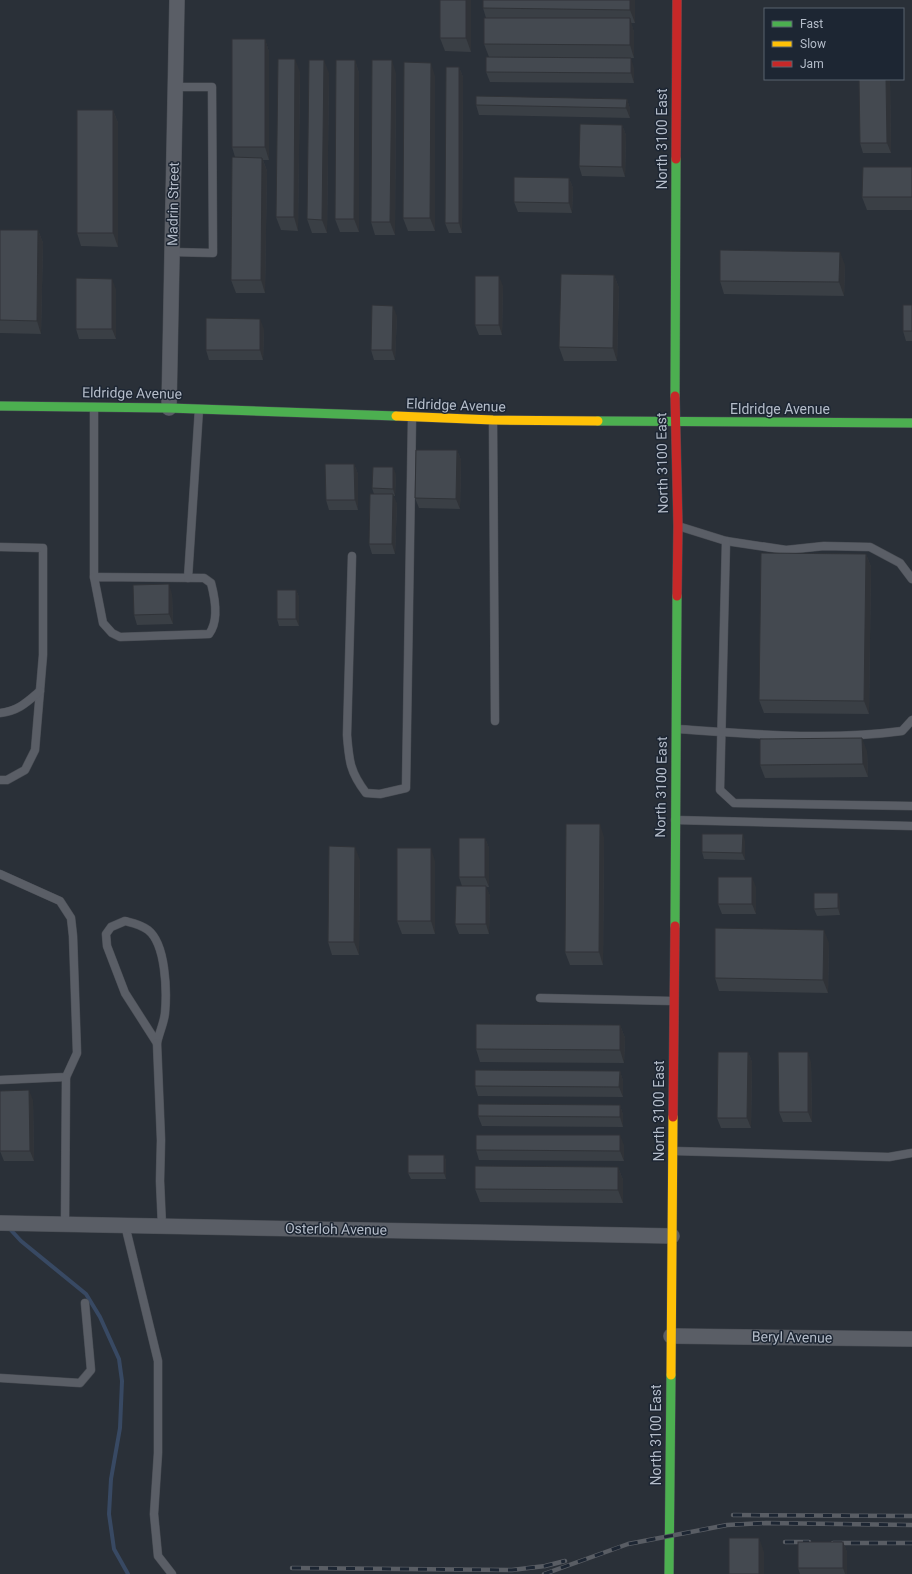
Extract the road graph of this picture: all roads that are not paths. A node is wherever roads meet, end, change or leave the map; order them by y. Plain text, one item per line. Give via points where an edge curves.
1 (176, 0) edge
2 (677, 0) edge
3 (175, 87) junction
4 (172, 252) junction
5 (0, 406) edge
6 (94, 407) junction
7 (169, 408) junction
8 (199, 409) junction
9 (412, 418) junction
10 (493, 420) junction
11 (674, 422) junction
12 (912, 423) edge
13 (678, 526) junction
14 (726, 541) junction
15 (0, 547) edge
16 (352, 556) dead end
17 (94, 577) junction
18 (188, 578) junction
19 (912, 579) edge
20 (40, 691) junction
21 (0, 713) edge
22 (912, 720) edge
23 (495, 721) dead end
24 (676, 729) junction
25 (723, 732) junction
26 (0, 780) edge
27 (912, 806) edge
28 (675, 820) junction
29 (912, 826) edge
30 (0, 874) edge
31 (540, 998) dead end
32 (674, 1001) junction
33 (157, 1043) junction
34 (66, 1077) junction
35 (0, 1080) edge
36 (672, 1150) junction
37 (912, 1153) edge
38 (0, 1223) edge
39 (65, 1224) junction
40 (125, 1225) junction
41 (162, 1226) junction
42 (672, 1236) junction
43 (85, 1303) dead end
44 (671, 1336) junction
45 (912, 1339) edge
46 (0, 1378) edge
47 (172, 1574) edge
48 (669, 1574) edge

1 - 3 street, Madrin Street
2 - 11 main road, North 3100 East
3 - 4 street, Madrin Street
3 - 4 lane via 212,87 213,253
4 - 7 street, Madrin Street
5 - 6 main road, Eldridge Avenue
6 - 7 main road, Eldridge Avenue
6 - 17 lane
7 - 8 main road, Eldridge Avenue
8 - 9 main road, Eldridge Avenue
8 - 18 lane
9 - 10 main road, Eldridge Avenue
9 - 16 lane via 406,788 380,794 366,793 356,780 349,763 347,735
10 - 11 main road, Eldridge Avenue
10 - 23 lane
11 - 12 main road, Eldridge Avenue
11 - 13 main road, North 3100 East
13 - 14 lane
13 - 24 main road, North 3100 East
14 - 19 lane via 786,550 824,546 870,547 900,563
14 - 25 lane
15 - 20 lane via 43,548 43,655
17 - 18 lane
17 - 18 lane via 103,623 120,637 209,634 214,627 215,596 211,583 204,578
20 - 21 lane via 12,712
20 - 26 lane via 35,750 25,770 8,780
22 - 25 lane via 902,731 872,735
24 - 25 lane
24 - 28 main road, North 3100 East
25 - 27 lane via 720,790 734,803
28 - 29 lane
28 - 32 main road, North 3100 East
30 - 34 lane via 60,901 71,918 77,1053
31 - 32 lane
32 - 36 main road, North 3100 East
33 - 33 lane via 125,993 107,946 106,934 111,927 125,921 138,924 149,931 161,949 165,1013
33 - 41 lane
34 - 35 lane
34 - 39 lane
36 - 37 lane via 889,1157
36 - 42 main road, North 3100 East
38 - 39 street, Osterloh Avenue
39 - 40 street, Osterloh Avenue
40 - 41 street, Osterloh Avenue
40 - 47 lane via 158,1362 158,1453 154,1514 158,1556
41 - 42 street, Osterloh Avenue
42 - 44 main road, North 3100 East
43 - 46 lane via 91,1370 80,1383
44 - 45 street, Beryl Avenue
44 - 48 main road, North 3100 East

